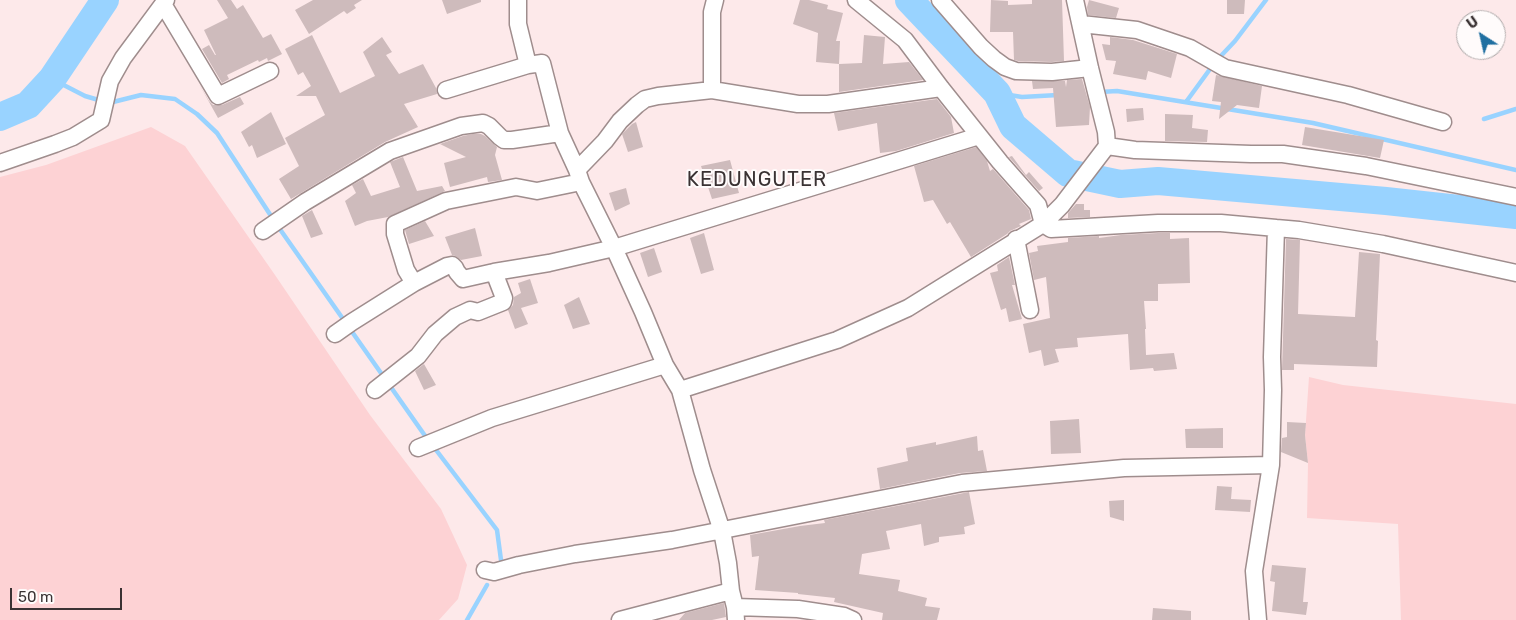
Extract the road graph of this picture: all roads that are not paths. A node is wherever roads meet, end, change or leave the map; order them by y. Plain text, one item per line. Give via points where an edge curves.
1 (518, 0) edge
2 (715, 0) edge
3 (856, 0) edge
4 (940, 0) edge
5 (1076, 0) edge
6 (164, 2) edge
7 (1081, 24) junction
8 (528, 65) junction
9 (270, 71) dead end
10 (1092, 75) junction
11 (941, 88) junction
12 (446, 90) dead end
13 (712, 90) junction
14 (1443, 122) dead end
15 (560, 133) junction
16 (979, 136) junction
17 (1104, 145) junction
18 (0, 163) edge
19 (579, 176) junction
20 (1516, 197) edge
21 (1042, 224) junction
22 (1276, 228) junction
23 (262, 231) dead end
24 (1016, 239) junction
25 (614, 248) junction
26 (494, 272) junction
27 (1516, 273) edge
28 (414, 283) junction
29 (1030, 310) dead end
30 (343, 328) dead end
31 (665, 365) junction
32 (383, 384) dead end
33 (680, 390) junction
34 (426, 444) dead end
35 (1271, 465) junction
36 (722, 531) junction
37 (485, 570) dead end
38 (731, 591) junction
39 (736, 614) edge
40 (620, 620) edge
41 (853, 620) edge
42 (1258, 620) edge

1 - 8 street via 518,24
2 - 13 street via 712,12
3 - 11 street via 905,40
4 - 10 street via 981,47 1005,67 1016,71
5 - 7 street
6 - 9 street via 218,96
6 - 18 street via 110,81 101,120 55,144
7 - 10 street
7 - 14 street via 1137,30 1190,48 1226,68 1348,95
8 - 12 street
8 - 15 street via 542,63
10 - 17 street
11 - 13 street via 828,104 798,104
11 - 16 street
13 - 19 street via 646,99 620,121
15 - 19 street
15 - 23 street via 504,140 483,123 461,126 390,151
16 - 21 street via 1038,205
16 - 25 street
17 - 20 street via 1135,150 1283,154 1366,166
17 - 21 street via 1062,205
19 - 25 street
19 - 28 street via 537,191 516,187 446,201 395,224 406,270
21 - 22 street via 1051,229 1158,223 1221,223
21 - 24 street
22 - 27 street via 1383,244
22 - 35 street
24 - 29 street
24 - 33 street via 908,308 837,340
25 - 26 street
25 - 31 street
26 - 28 street via 463,280 452,265
26 - 32 street via 503,302 455,317 435,334 418,356
28 - 30 street
31 - 33 street
31 - 34 street via 492,418
33 - 36 street
35 - 36 street via 1124,468 962,483
35 - 42 street via 1254,571
36 - 37 street via 575,554 494,572
36 - 38 street
38 - 39 street
38 - 40 street
39 - 41 street via 798,609

